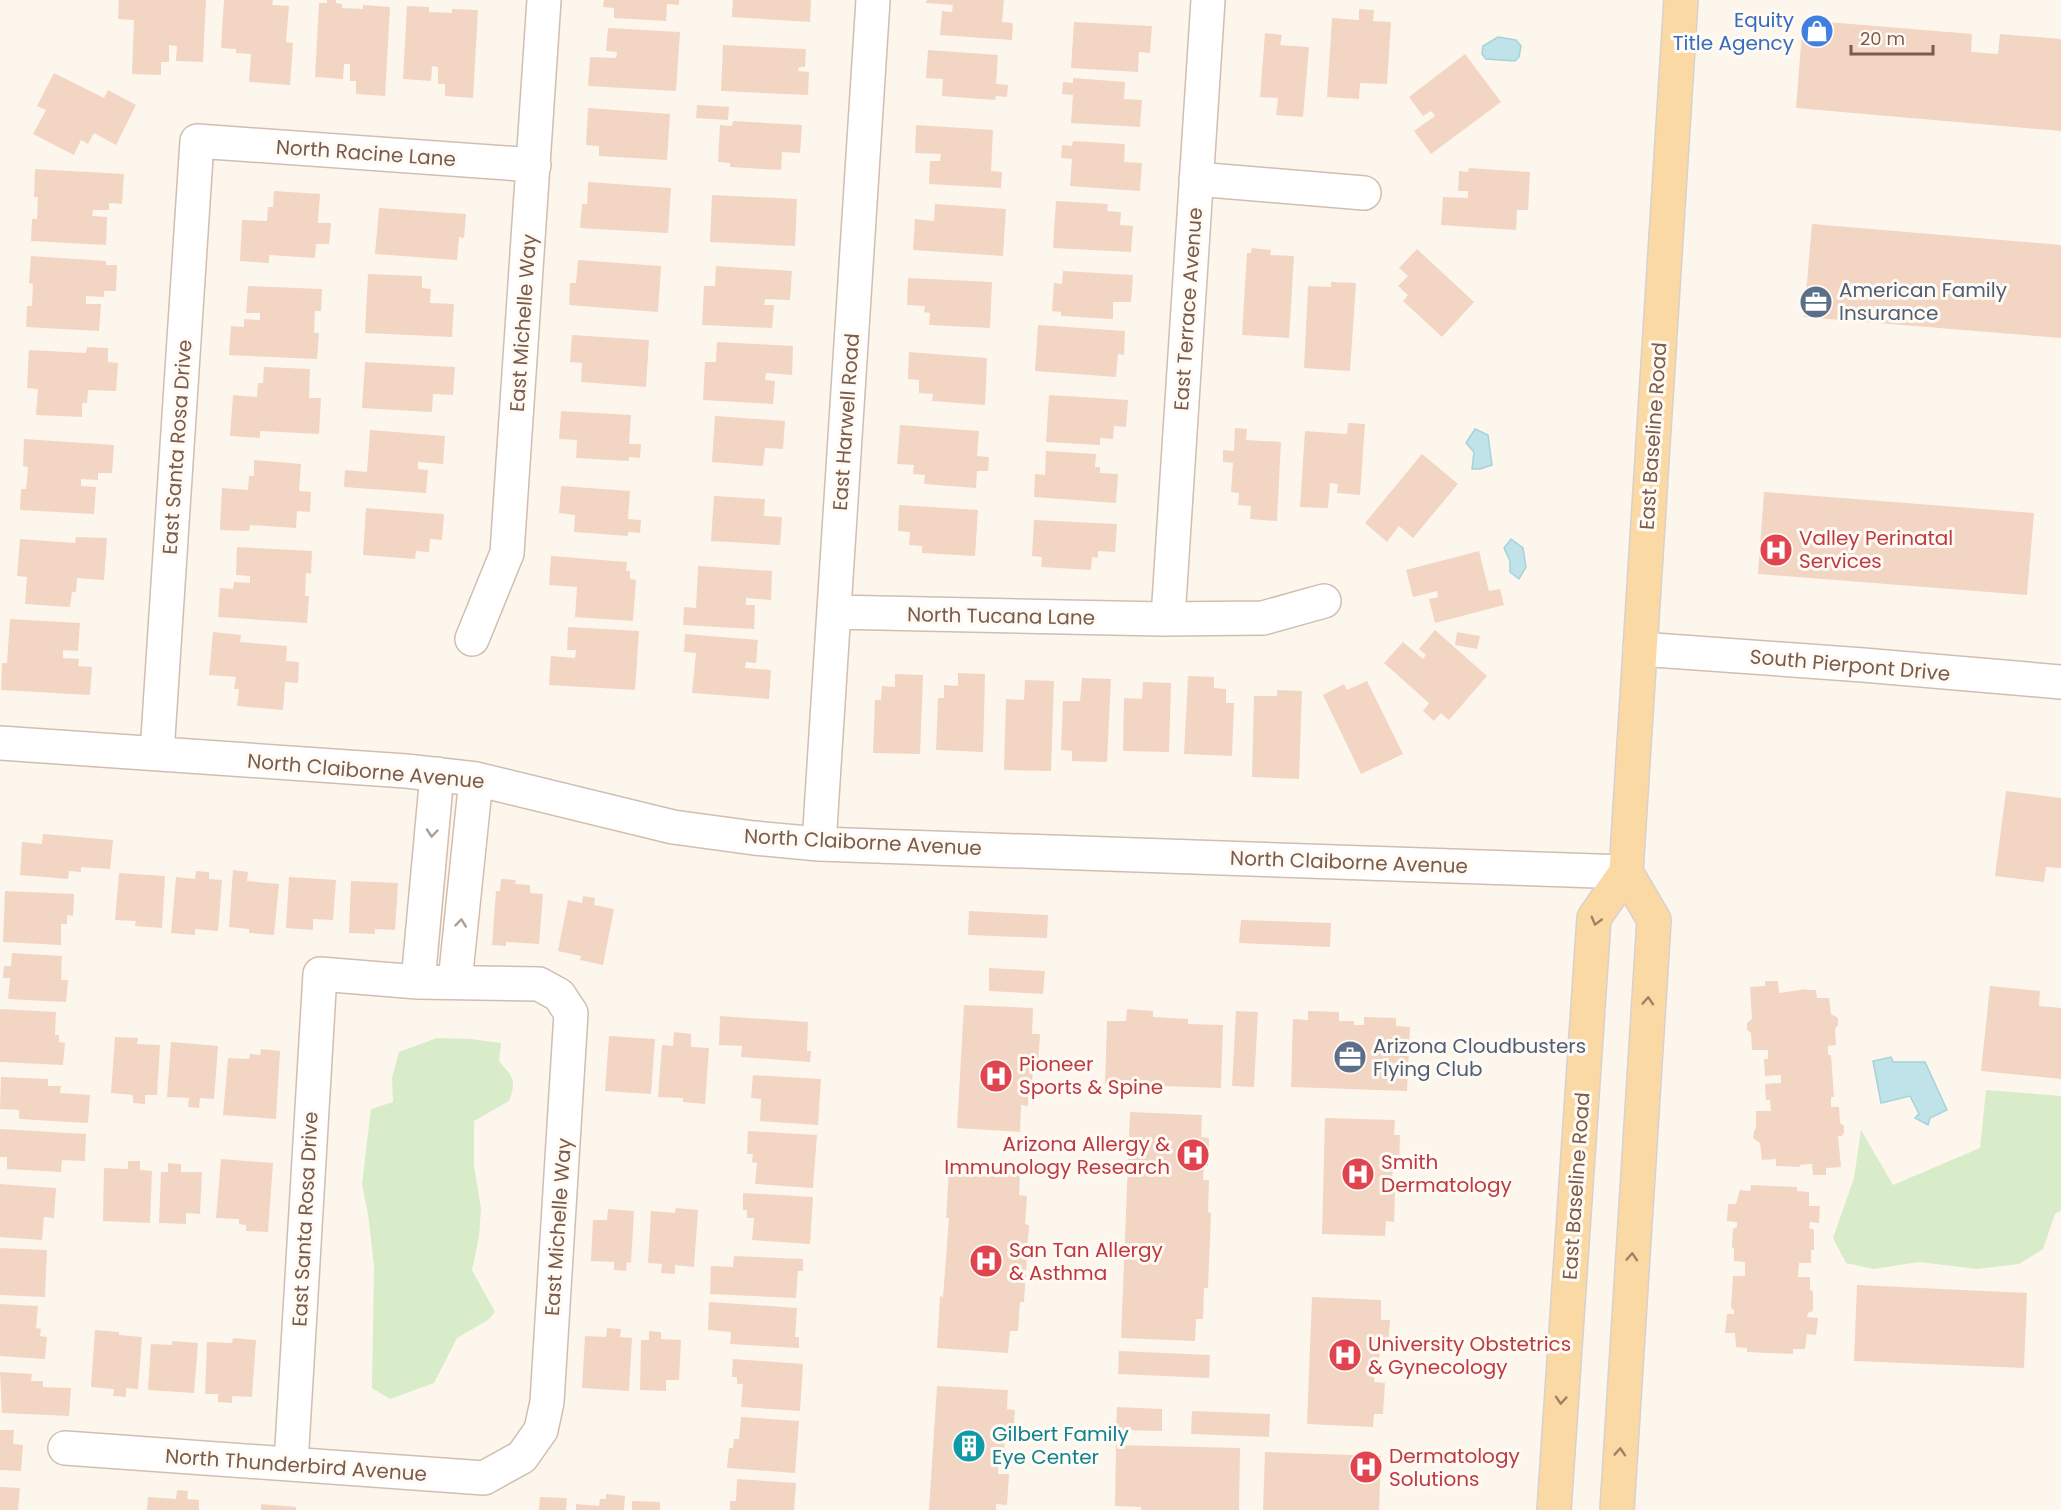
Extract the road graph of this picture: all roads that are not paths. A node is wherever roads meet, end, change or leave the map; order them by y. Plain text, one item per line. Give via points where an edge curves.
1 (544, 0) edge
2 (873, 0) edge
3 (1208, 0) edge
4 (1681, 0) edge
5 (197, 141) joint
6 (534, 165) junction
7 (1196, 179) junction
8 (1364, 194) dead end
9 (1324, 601) dead end
10 (834, 612) junction
11 (1168, 618) junction
12 (472, 639) dead end
13 (1640, 649) junction
14 (2061, 682) edge
15 (0, 743) edge
16 (157, 753) junction
17 (437, 774) junction
18 (476, 779) junction
19 (819, 844) junction
20 (1626, 872) junction
21 (418, 982) junction
22 (455, 982) junction
23 (65, 1448) dead end
24 (522, 1457) joint
25 (291, 1464) junction
26 (1554, 1510) edge
27 (1617, 1510) edge

1 - 6 street, East Michelle Way
2 - 10 street, East Harwell Road
3 - 7 street, East Terrace Avenue
4 - 13 main road, East Baseline Road
5 - 6 street, North Racine Lane
5 - 16 street, East Santa Rosa Drive
6 - 12 street, East Michelle Way via 507,553
7 - 8 street
7 - 11 street, East Terrace Avenue
9 - 11 street, North Tucana Lane via 1263,618
10 - 11 street, North Tucana Lane
10 - 19 street, East Harwell Road
13 - 14 street, South Pierpont Drive
13 - 20 main road, East Baseline Road
15 - 16 street, North Claiborne Avenue
16 - 17 street, North Claiborne Avenue
17 - 18 street, North Claiborne Avenue
17 -> 21 street
18 - 19 street, North Claiborne Avenue via 673,827
22 -> 18 street
19 - 20 street, North Claiborne Avenue
20 -> 26 main road, East Baseline Road via 1594,918
27 -> 20 main road via 1654,920
21 - 22 street
21 - 25 street, East Santa Rosa Drive via 320,974
22 - 24 street, East Michelle Way via 539,984 559,995 572,1013 547,1402 541,1430
23 - 25 street, North Thunderbird Avenue
24 - 25 street, North Thunderbird Avenue via 484,1478

